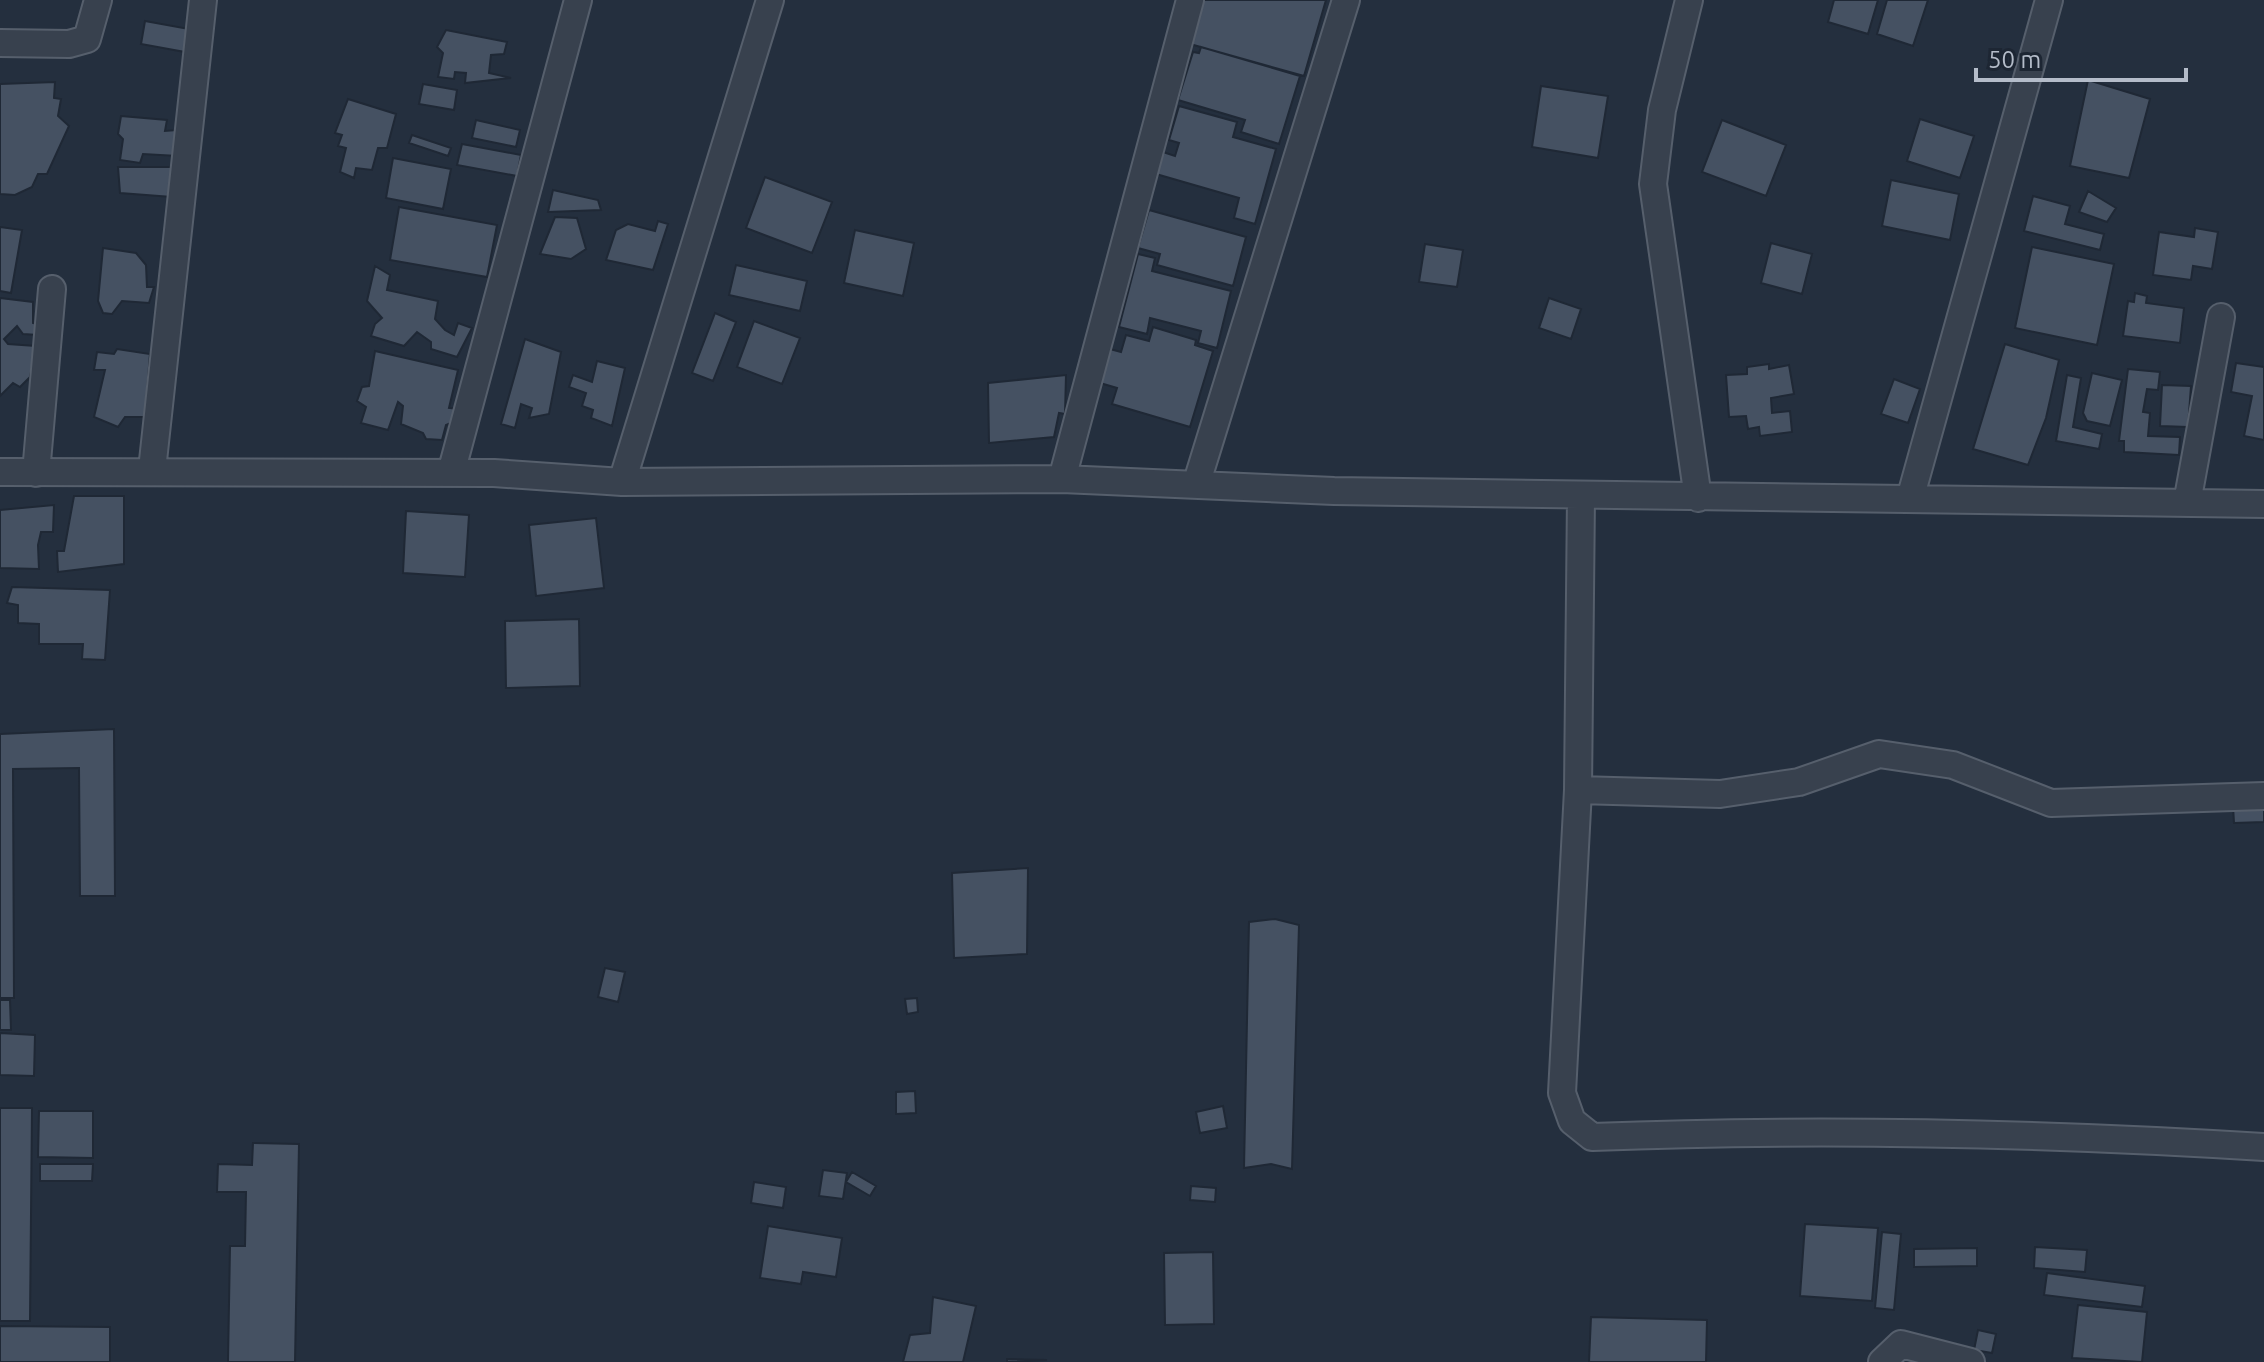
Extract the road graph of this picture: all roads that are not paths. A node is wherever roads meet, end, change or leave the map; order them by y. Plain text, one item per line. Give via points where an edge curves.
1 (98, 0) edge
2 (203, 0) edge
3 (578, 0) edge
4 (770, 0) edge
5 (1190, 0) edge
6 (1346, 0) edge
7 (1689, 0) edge
8 (2049, 0) edge
9 (0, 43) edge
10 (52, 289) dead end
11 (2221, 317) dead end
12 (152, 470) junction
13 (0, 472) edge
14 (36, 473) junction
15 (451, 473) junction
16 (1062, 479) junction
17 (622, 482) junction
18 (1196, 485) junction
19 (1581, 496) junction
20 (1698, 498) junction
21 (1910, 499) junction
22 (2187, 503) junction
23 (2264, 504) edge
24 (1578, 790) junction
25 (2264, 796) edge
26 (2264, 1147) edge
27 (1882, 1362) edge
28 (1971, 1362) edge

1 - 9 street via 87,39 69,44
2 - 12 street
3 - 15 street
4 - 17 street
5 - 16 street
6 - 18 street
7 - 20 street via 1662,110 1653,184
8 - 21 street
10 - 14 street
11 - 22 street
12 - 14 street
12 - 15 street
13 - 14 street
15 - 17 street
16 - 17 street
16 - 18 street
18 - 19 street
19 - 20 street
19 - 24 street
20 - 21 street
21 - 22 street
22 - 23 street
24 - 25 street via 1720,794 1799,782 1879,754 1953,765 2051,803
24 - 26 street via 1562,1093 1572,1121 1592,1137 1748,1131
27 - 28 street via 1901,1344

